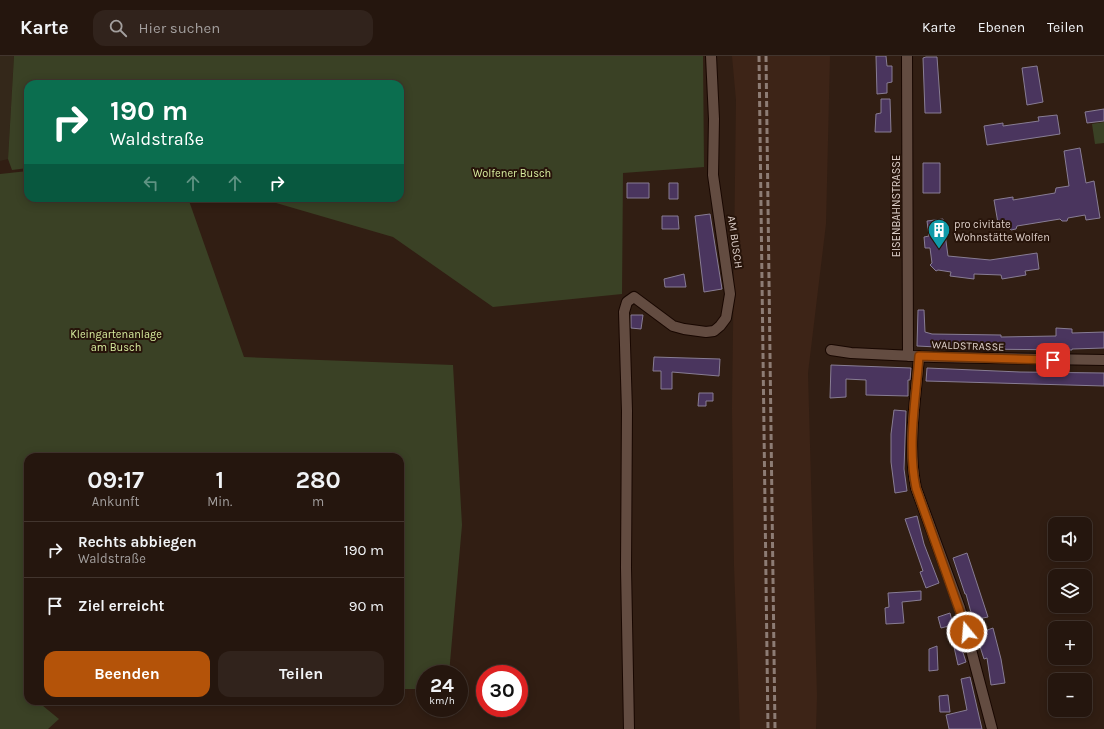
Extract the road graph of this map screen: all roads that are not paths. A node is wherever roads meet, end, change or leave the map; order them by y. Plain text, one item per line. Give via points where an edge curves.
1 (711, 56) edge
2 (907, 56) edge
3 (831, 350) dead end
4 (908, 356) junction
5 (919, 356) junction
6 (1104, 360) edge
7 (629, 729) edge
8 (992, 729) edge

1 - 7 street, AM BUSCH via 714,112 713,175 730,294 726,318 714,331 696,332 673,326 636,298 629,299 624,312
2 - 4 street, EISENBAHNSTRASSE
3 - 4 street, WALDSTRASSE
4 - 5 street, WALDSTRASSE
5 - 6 street, WALDSTRASSE
5 - 8 street via 912,448 913,475 960,608

